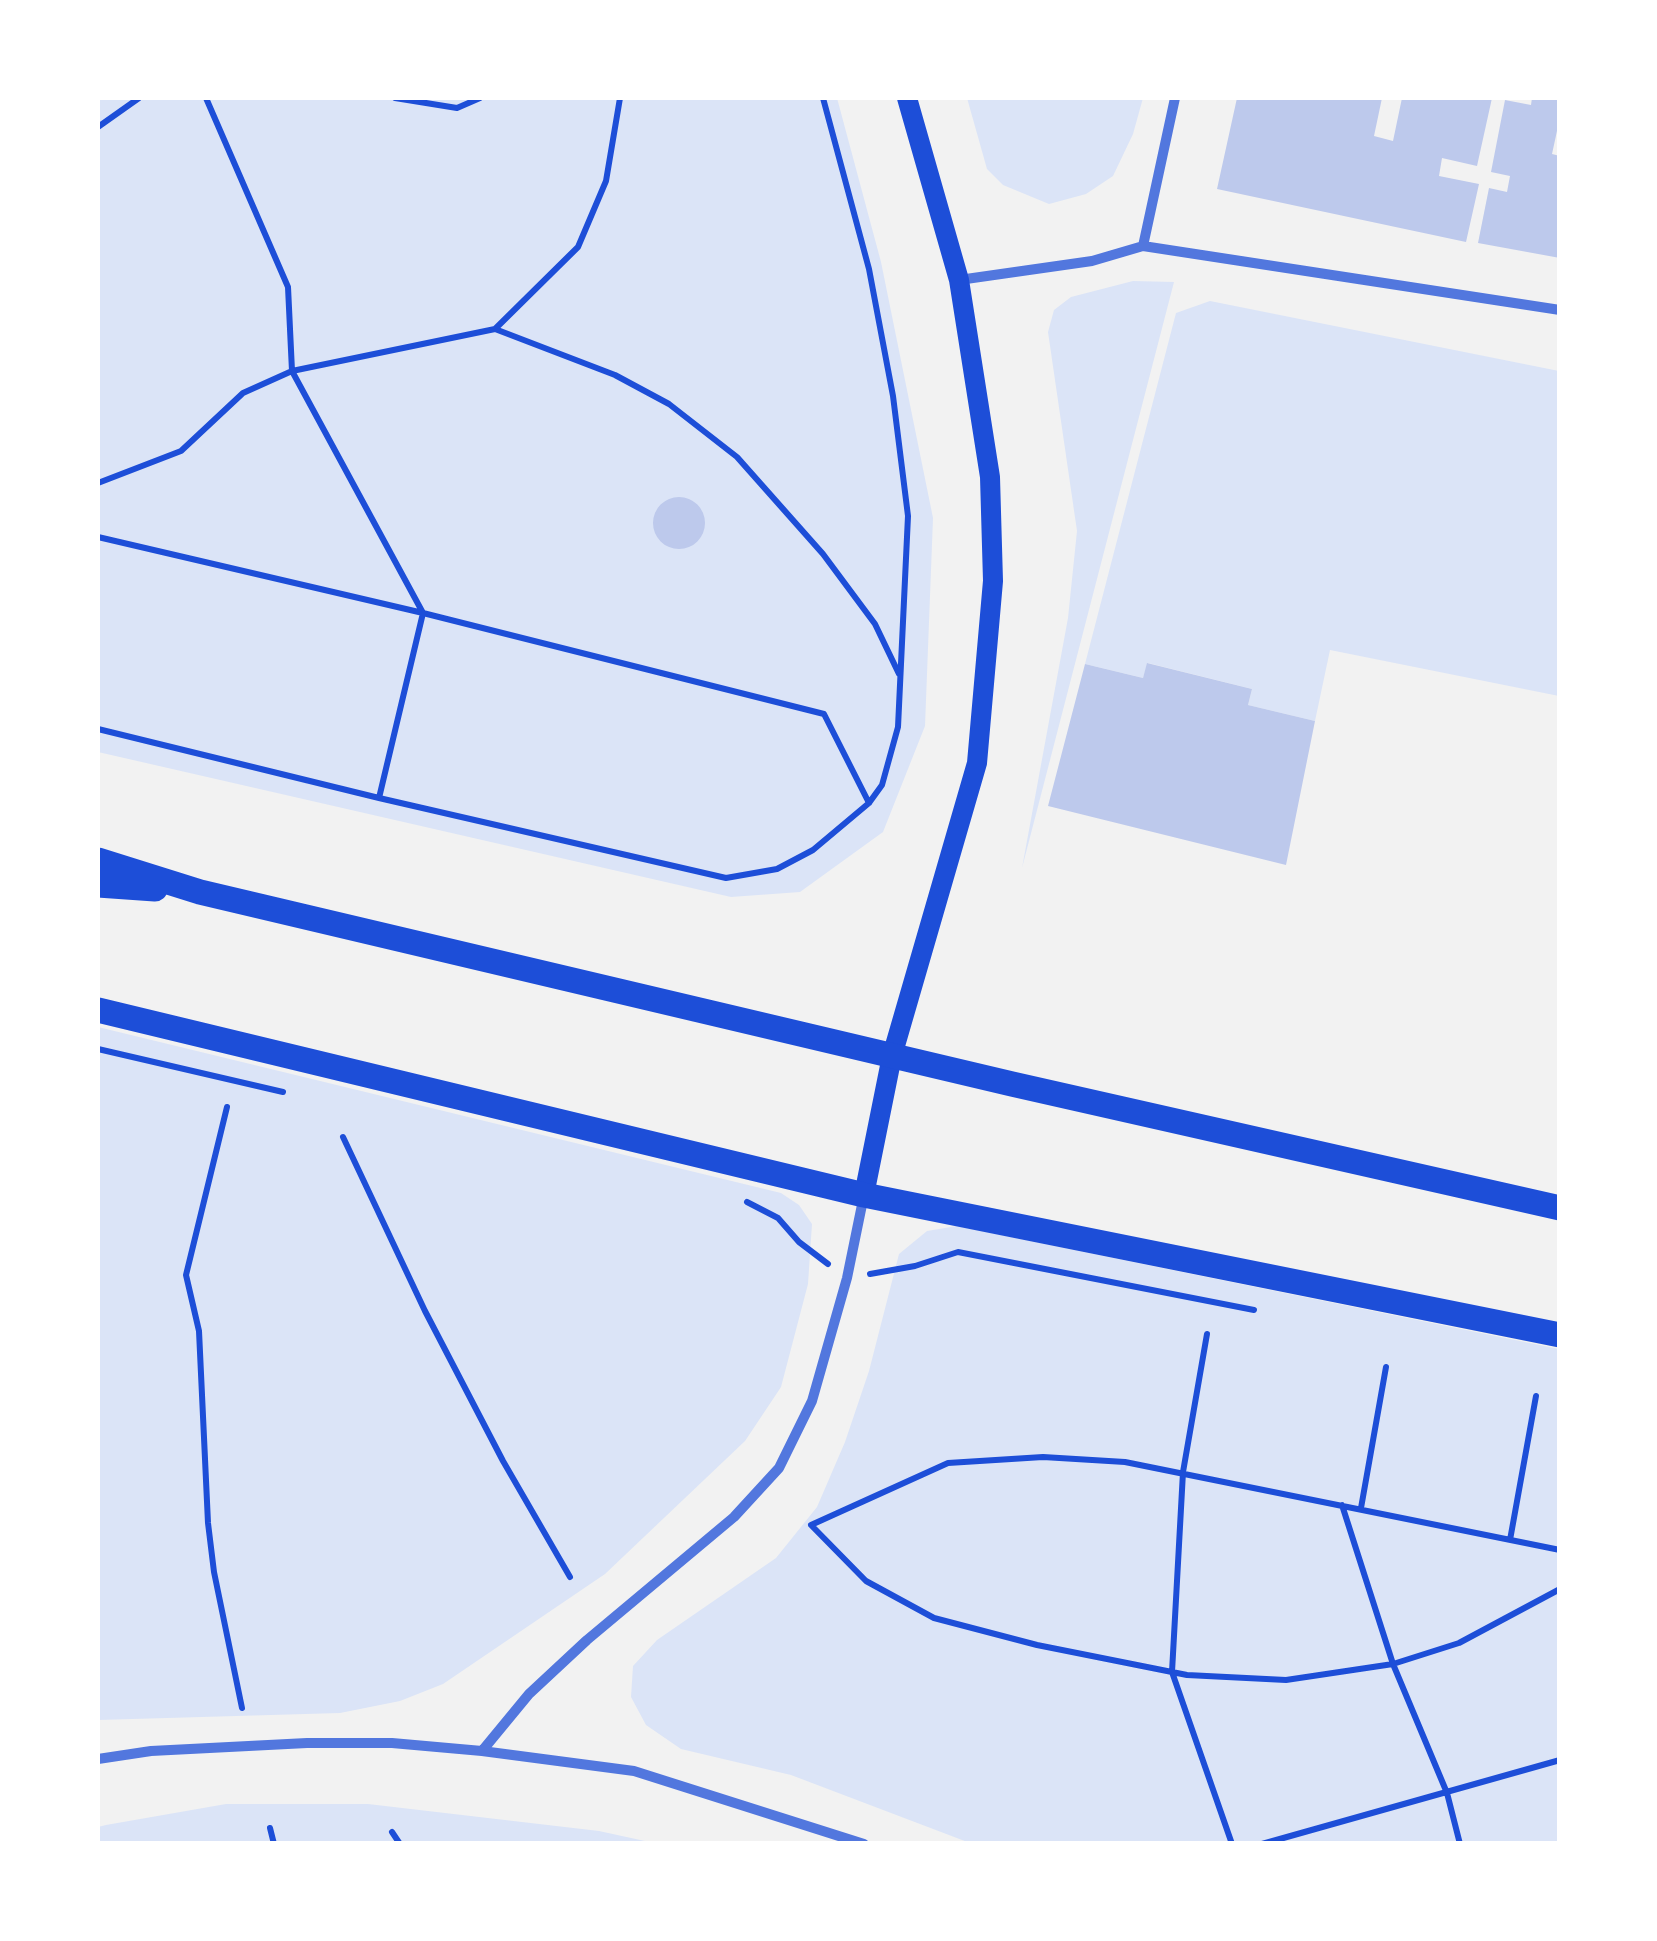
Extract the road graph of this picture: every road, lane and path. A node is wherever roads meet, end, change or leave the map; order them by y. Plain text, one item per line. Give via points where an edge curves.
1 (139, 98) edge
2 (206, 98) edge
3 (396, 98) edge
4 (480, 98) edge
5 (620, 98) edge
6 (823, 98) edge
7 (907, 98) edge
8 (1174, 98) edge
9 (98, 127) edge
10 (1143, 246) junction
11 (958, 280) junction
12 (1560, 310) edge
13 (495, 329) junction
14 (292, 372) junction
15 (98, 484) edge
16 (98, 537) edge
17 (422, 613) junction
18 (901, 678) junction
19 (98, 729) edge
20 (379, 798) junction
21 (869, 803) junction
22 (98, 860) edge
23 (98, 885) edge
24 (200, 892) junction
25 (98, 1010) edge
26 (892, 1056) junction
27 (226, 1107) dead end
28 (343, 1138) dead end
29 (864, 1195) junction
30 (1560, 1208) edge
31 (1207, 1334) dead end
32 (1560, 1334) edge
33 (1386, 1367) dead end
34 (1536, 1396) dead end
35 (1182, 1472) junction
36 (1342, 1504) junction
37 (1362, 1508) junction
38 (1510, 1540) junction
39 (1560, 1550) edge
40 (570, 1577) dead end
41 (1560, 1589) edge
42 (1393, 1664) junction
43 (1172, 1672) junction
44 (242, 1708) dead end
45 (482, 1751) junction
46 (98, 1758) edge
47 (1560, 1760) edge
48 (1446, 1792) junction
49 (270, 1828) dead end
50 (392, 1832) dead end
51 (274, 1844) edge
52 (400, 1844) edge
53 (864, 1844) edge
54 (1232, 1844) edge
55 (1262, 1844) edge
56 (1460, 1844) edge

1 - 9 path
2 - 14 path via 288,286
3 - 4 path via 458,108
5 - 13 path via 606,181 578,247
6 - 18 path via 869,269 893,396 908,516
7 - 11 main road
8 - 10 street
10 - 11 street via 1092,261
10 - 12 street
11 - 26 main road via 990,477 989,657 977,763
13 - 14 path
13 - 18 path via 616,375 669,404 737,458 823,554 875,624
14 - 15 path via 243,392 181,451
14 - 17 path
16 - 17 path
17 - 20 path
17 - 21 path via 824,714
18 - 21 path via 898,727 882,784
19 - 20 path
20 - 21 path via 726,878 777,869 813,850
22 - 24 main road
23 - 24 main road
24 - 26 main road
25 - 29 main road
26 - 29 main road
26 - 30 main road
27 - 44 path via 186,1276 198,1331 214,1572
28 - 40 path via 424,1310
29 - 32 main road
29 - 45 street via 812,1401 780,1468 734,1516 587,1640
31 - 35 path
33 - 37 path
34 - 38 path
35 - 36 path
35 - 43 path
35 - 43 path via 1043,1457 948,1464 811,1525 866,1580 934,1618
36 - 37 path
36 - 42 path
37 - 38 path
38 - 39 path
41 - 42 path via 1459,1642
42 - 43 path via 1286,1680
42 - 48 path
43 - 54 path
45 - 46 street via 308,1742
45 - 53 street via 634,1771
47 - 48 path
48 - 55 path
48 - 56 path
49 - 51 path
50 - 52 path

